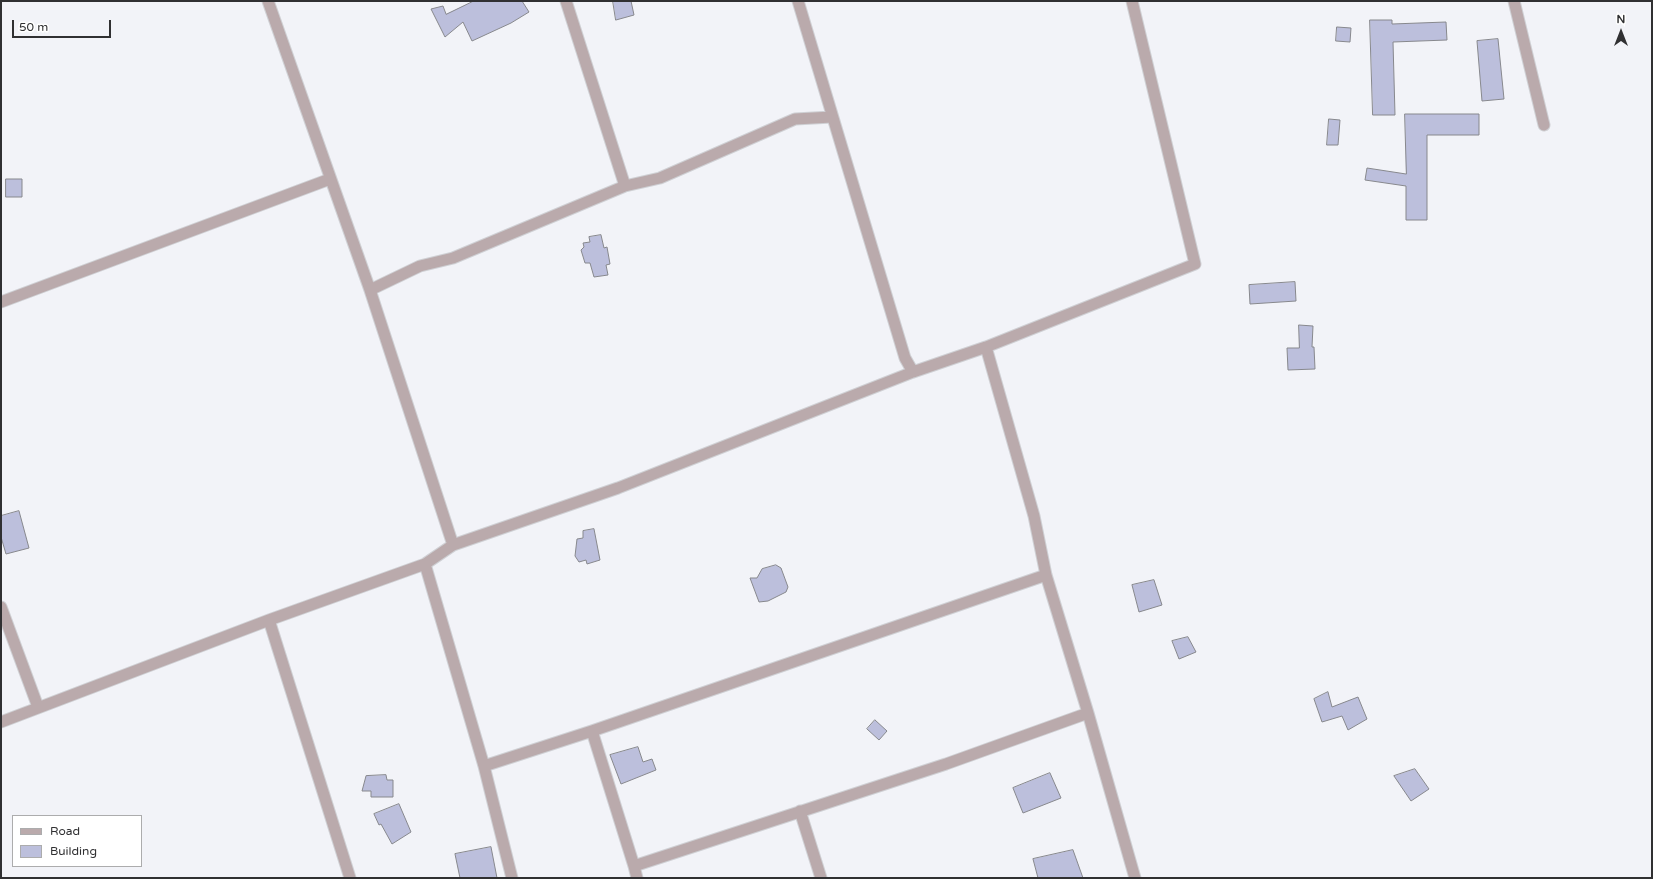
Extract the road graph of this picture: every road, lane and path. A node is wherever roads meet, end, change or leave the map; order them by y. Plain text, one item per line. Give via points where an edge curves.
1 (268, 1) edge
2 (566, 1) edge
3 (798, 1) edge
4 (1132, 1) edge
5 (1514, 1) edge
6 (832, 117) junction
7 (1544, 125) dead end
8 (330, 179) junction
9 (625, 186) junction
10 (370, 290) junction
11 (1, 302) edge
12 (986, 347) junction
13 (913, 372) junction
14 (453, 545) junction
15 (425, 564) junction
16 (1046, 575) junction
17 (1, 607) edge
18 (269, 620) junction
19 (38, 707) junction
20 (1088, 713) junction
21 (1, 722) edge
22 (592, 731) junction
23 (484, 766) junction
24 (800, 811) junction
25 (634, 866) junction
26 (350, 878) edge
27 (512, 878) edge
28 (637, 878) edge
29 (821, 878) edge
30 (1135, 878) edge

1 - 8 street
2 - 9 street
3 - 6 street
4 - 12 street via 1195,264
5 - 7 street
6 - 9 street via 795,120 660,178
6 - 13 street via 905,358
8 - 10 street
8 - 11 street
9 - 10 street via 453,258 420,266
10 - 14 street
12 - 13 street
12 - 16 street via 1034,516
13 - 14 street via 618,488
14 - 15 street
15 - 18 street
15 - 23 street
16 - 20 street
16 - 22 street
17 - 19 street
18 - 19 street
18 - 26 street
19 - 21 street
20 - 24 street via 946,764
20 - 30 street
22 - 23 street
22 - 25 street
23 - 27 street
24 - 25 street
24 - 29 street
25 - 28 street

